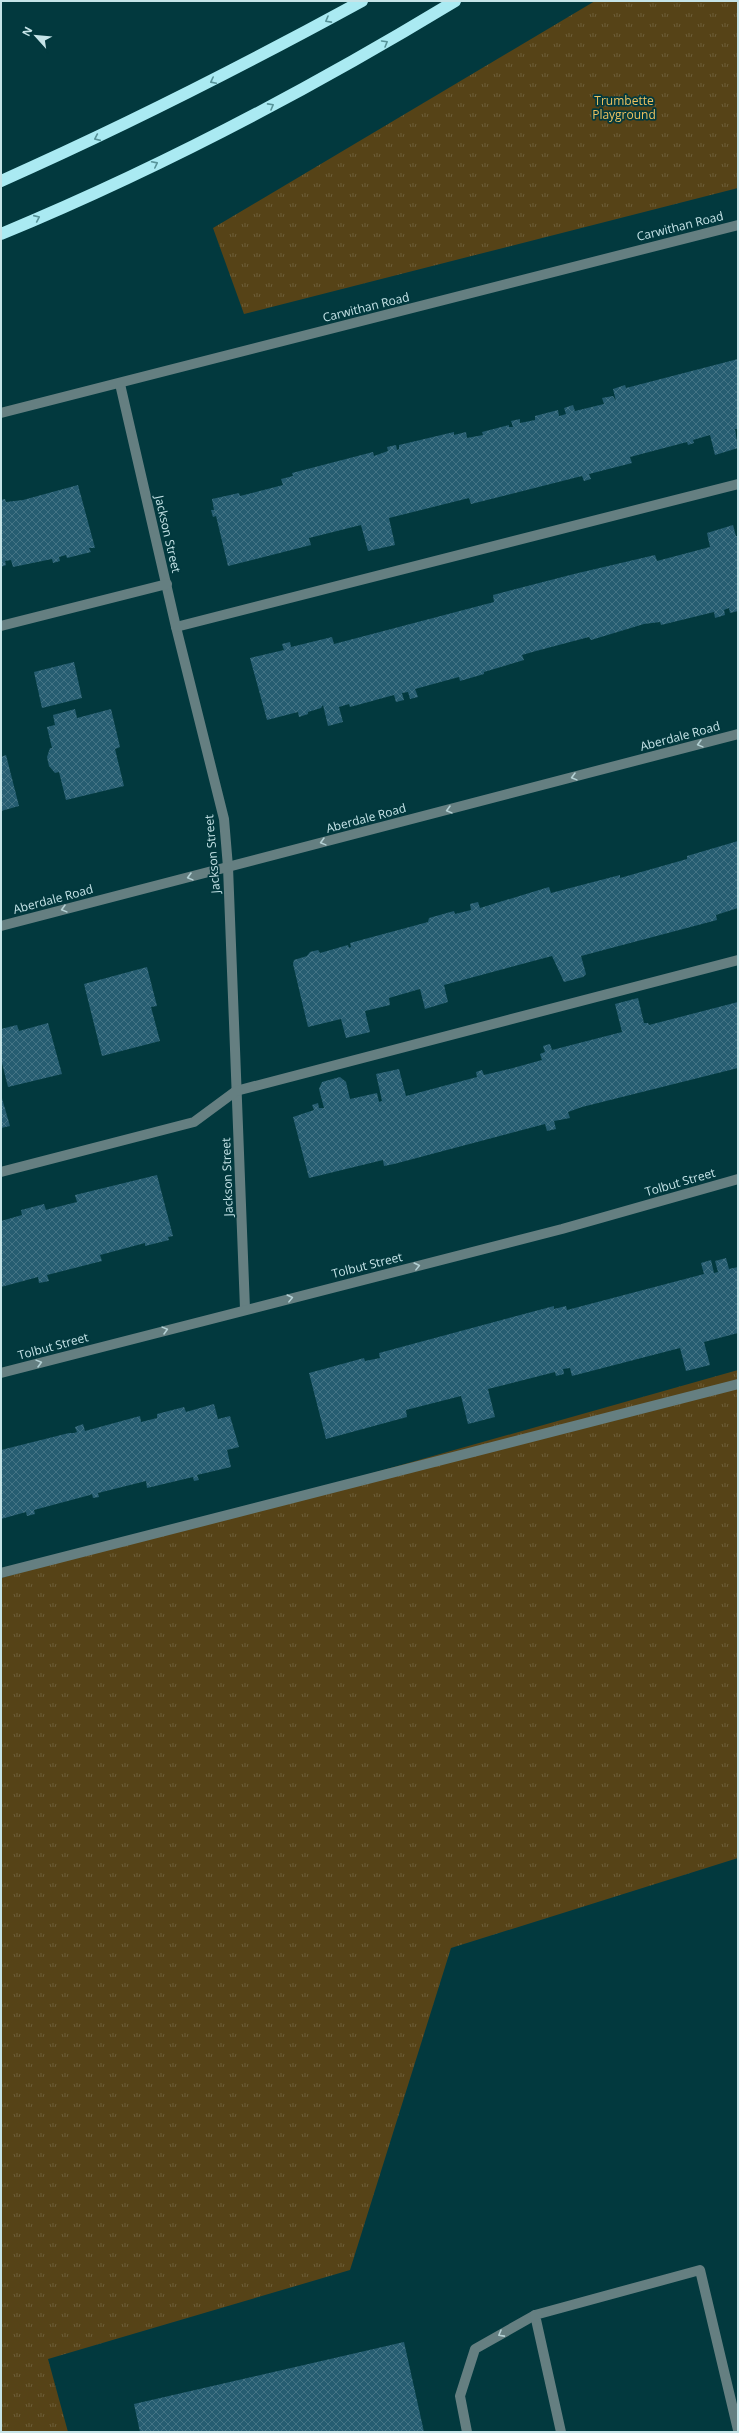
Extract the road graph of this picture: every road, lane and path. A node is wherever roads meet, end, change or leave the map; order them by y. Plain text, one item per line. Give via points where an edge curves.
1 (362, 1) edge
2 (455, 1) edge
3 (1, 182) edge
4 (738, 225) edge
5 (1, 234) edge
6 (120, 384) junction
7 (1, 414) edge
8 (738, 484) edge
9 (167, 584) junction
10 (1, 626) edge
11 (176, 627) junction
12 (738, 734) edge
13 (228, 867) junction
14 (1, 926) edge
15 (738, 960) edge
16 (236, 1091) junction
17 (1, 1172) edge
18 (738, 1179) edge
19 (245, 1309) junction
20 (1, 1373) edge
21 (738, 1384) edge
22 (1, 1573) edge
23 (535, 2315) junction
24 (738, 2430) edge
25 (467, 2432) edge
26 (561, 2432) edge

1 -> 3 highway via 201,88
5 -> 2 highway via 140,172 257,113 387,42
4 - 6 street, Carwithan Road
6 - 7 street, Carwithan Road
6 - 9 street, Jackson Street
8 - 11 street
9 - 10 street
9 - 11 street, Jackson Street
11 - 13 street, Jackson Street via 224,819
12 -> 13 street, Aberdale Road
13 -> 14 street, Aberdale Road
13 - 16 street, Jackson Street
15 - 16 street
16 - 17 street via 194,1122
16 - 19 street, Jackson Street
19 -> 18 street, Tolbut Street via 562,1229
20 -> 19 street, Tolbut Street
21 - 22 street
23 - 24 street via 700,2270
23 -> 25 street via 474,2349 460,2396
23 - 26 street

